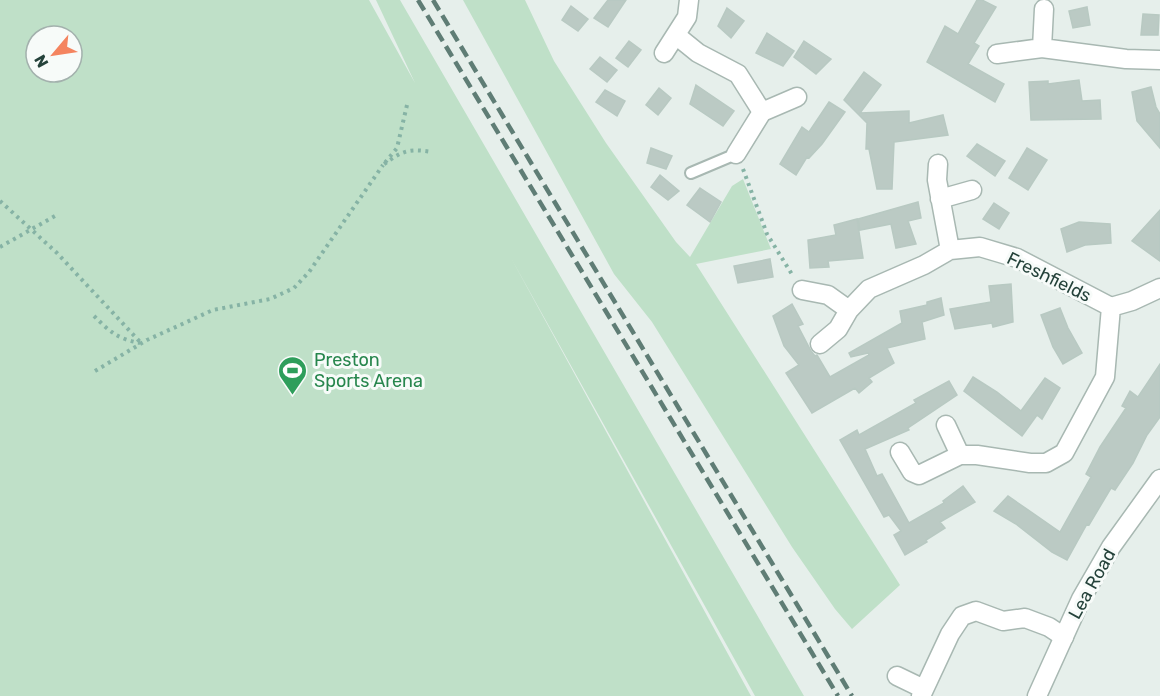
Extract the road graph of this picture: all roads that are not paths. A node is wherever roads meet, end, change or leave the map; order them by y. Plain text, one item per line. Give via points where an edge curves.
1 (689, 0) edge
2 (1044, 9) dead end
3 (677, 36) junction
4 (1042, 48) junction
5 (664, 53) dead end
6 (997, 54) dead end
7 (1160, 60) edge
8 (797, 97) dead end
9 (762, 112) junction
10 (736, 154) joint
11 (938, 164) dead end
12 (691, 173) dead end
13 (972, 190) dead end
14 (940, 200) junction
15 (950, 250) junction
16 (1160, 288) edge
17 (802, 290) road end
18 (1111, 307) junction
19 (849, 310) junction
20 (820, 344) dead end
21 (946, 425) dead end
22 (900, 452) dead end
23 (960, 455) junction
24 (1160, 479) edge
25 (1064, 637) junction
26 (897, 676) dead end
27 (922, 692) edge
28 (1037, 696) edge

1 - 3 street via 687,17
2 - 4 street
3 - 5 street
3 - 9 street via 698,53 738,74
4 - 6 street
4 - 7 street
8 - 9 street
9 - 10 street
10 - 12 lane
11 - 14 street
13 - 14 street
14 - 15 street
15 - 18 street, Freshfields via 980,247 1017,258
15 - 19 street, Freshfields via 869,289
16 - 18 street, Freshfields
17 - 19 street via 828,295
18 - 23 street, Freshfields via 1105,377 1064,453 1046,464
19 - 20 street, Freshfields via 838,329
21 - 23 street
22 - 23 street, Freshfields via 912,472 919,475
24 - 25 street, Lea Road via 1111,547
25 - 27 street via 1025,618 1003,621 976,611 962,616
25 - 28 street, Lea Road
26 - 27 street

